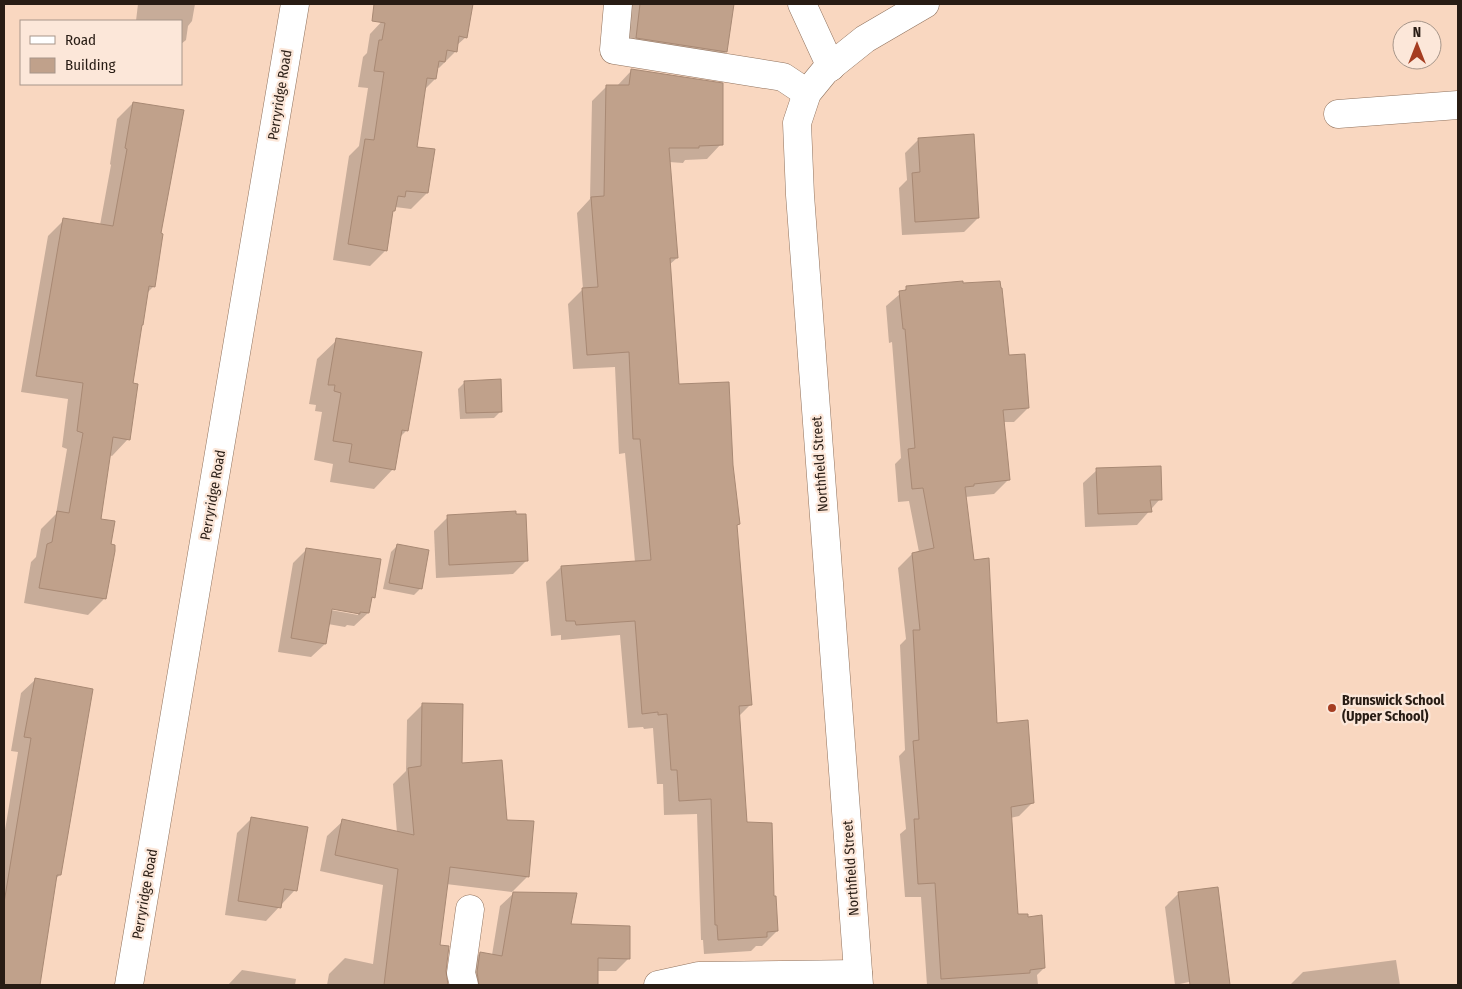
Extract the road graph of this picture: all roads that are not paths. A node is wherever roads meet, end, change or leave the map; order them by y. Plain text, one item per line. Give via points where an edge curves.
1 (295, 4) edge
2 (618, 4) edge
3 (802, 4) edge
4 (925, 4) edge
5 (831, 67) junction
6 (808, 93) junction
7 (1458, 105) edge
8 (1338, 114) dead end
9 (470, 909) dead end
10 (858, 980) edge
11 (130, 985) edge
12 (464, 985) edge
13 (658, 985) edge

1 - 11 street, Perryridge Road
2 - 6 street via 614,50 784,77
3 - 5 street
4 - 5 street, Northfield Street via 865,39
5 - 6 street, Northfield Street
6 - 10 street, Northfield Street via 797,122 800,195
7 - 8 street
9 - 12 street via 461,973
10 - 13 street via 699,976

